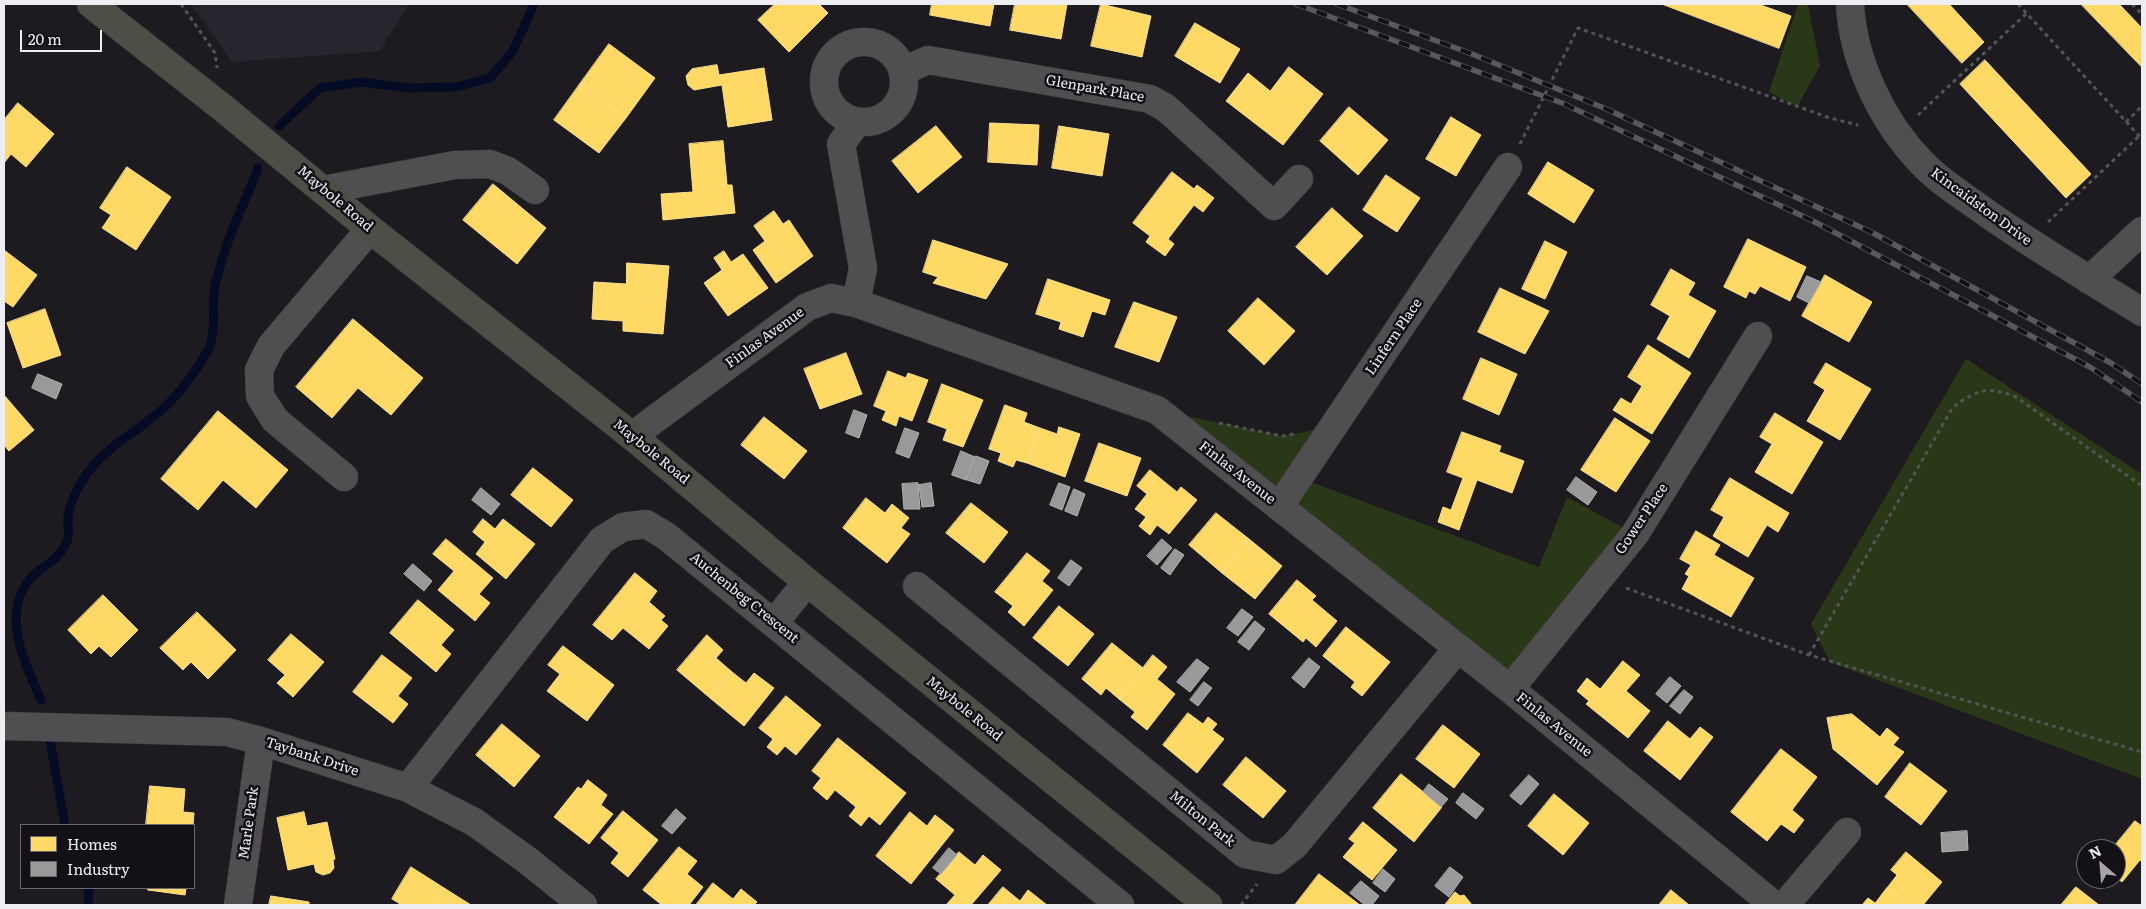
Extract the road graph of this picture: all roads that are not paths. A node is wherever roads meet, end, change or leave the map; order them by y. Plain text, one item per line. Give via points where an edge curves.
1 (91, 4) edge
2 (1850, 4) edge
3 (903, 72) junction
4 (857, 122) junction
5 (1508, 167) road end
6 (1299, 179) dead end
7 (323, 190) junction
8 (535, 190) dead end
9 (370, 229) junction
10 (2142, 231) edge
11 (2090, 280) junction
12 (856, 303) junction
13 (2142, 312) edge
14 (1758, 336) dead end
15 (632, 436) junction
16 (344, 477) dead end
17 (1279, 507) junction
18 (807, 582) junction
19 (917, 586) dead end
20 (774, 623) junction
21 (1458, 648) junction
22 (1510, 689) junction
23 (4, 726) edge
24 (261, 741) junction
25 (408, 788) junction
26 (1847, 832) dead end
27 (238, 905) edge
28 (583, 905) edge
29 (1120, 905) edge
30 (1208, 905) edge
31 (1774, 905) edge
32 (1786, 905) edge

1 - 7 main road, Maybole Road
2 - 11 street, Kincaidston Drive via 1860,58 1874,93 1897,134 1922,164 1949,187 2028,242
3 - 4 street via 901,98 894,109 883,118
3 - 4 street via 897,59 876,44 851,44 835,56 825,72 827,98 839,113
3 - 6 street, Glenpark Place via 928,60 1150,99 1166,108 1274,206
4 - 12 street via 841,144 863,268
5 - 17 street, Linfern Place
7 - 8 street via 455,165 490,164 508,171
7 - 9 main road, Maybole Road
9 - 15 main road, Maybole Road
9 - 16 street via 270,346 260,370 260,396 275,420
10 - 11 street
11 - 13 street, Kincaidston Drive
12 - 15 street, Finlas Avenue via 830,298 806,307
12 - 17 street, Finlas Avenue via 1157,410
14 - 22 street, Gower Place via 1635,534
15 - 18 main road, Maybole Road
17 - 21 street, Finlas Avenue
18 - 20 street
18 - 30 main road, Maybole Road
19 - 21 street, Milton Park via 1245,854 1276,860 1294,846
20 - 25 street, Auchenbeg Crescent via 666,536 646,524 623,527 602,540
20 - 29 street, Auchenbeg Crescent
21 - 22 street, Finlas Avenue
22 - 31 street, Finlas Avenue
23 - 24 street, Taybank Drive via 227,732
24 - 25 street, Taybank Drive
24 - 27 street, Marle Park
25 - 28 street, Taybank Drive via 474,822
26 - 32 street

